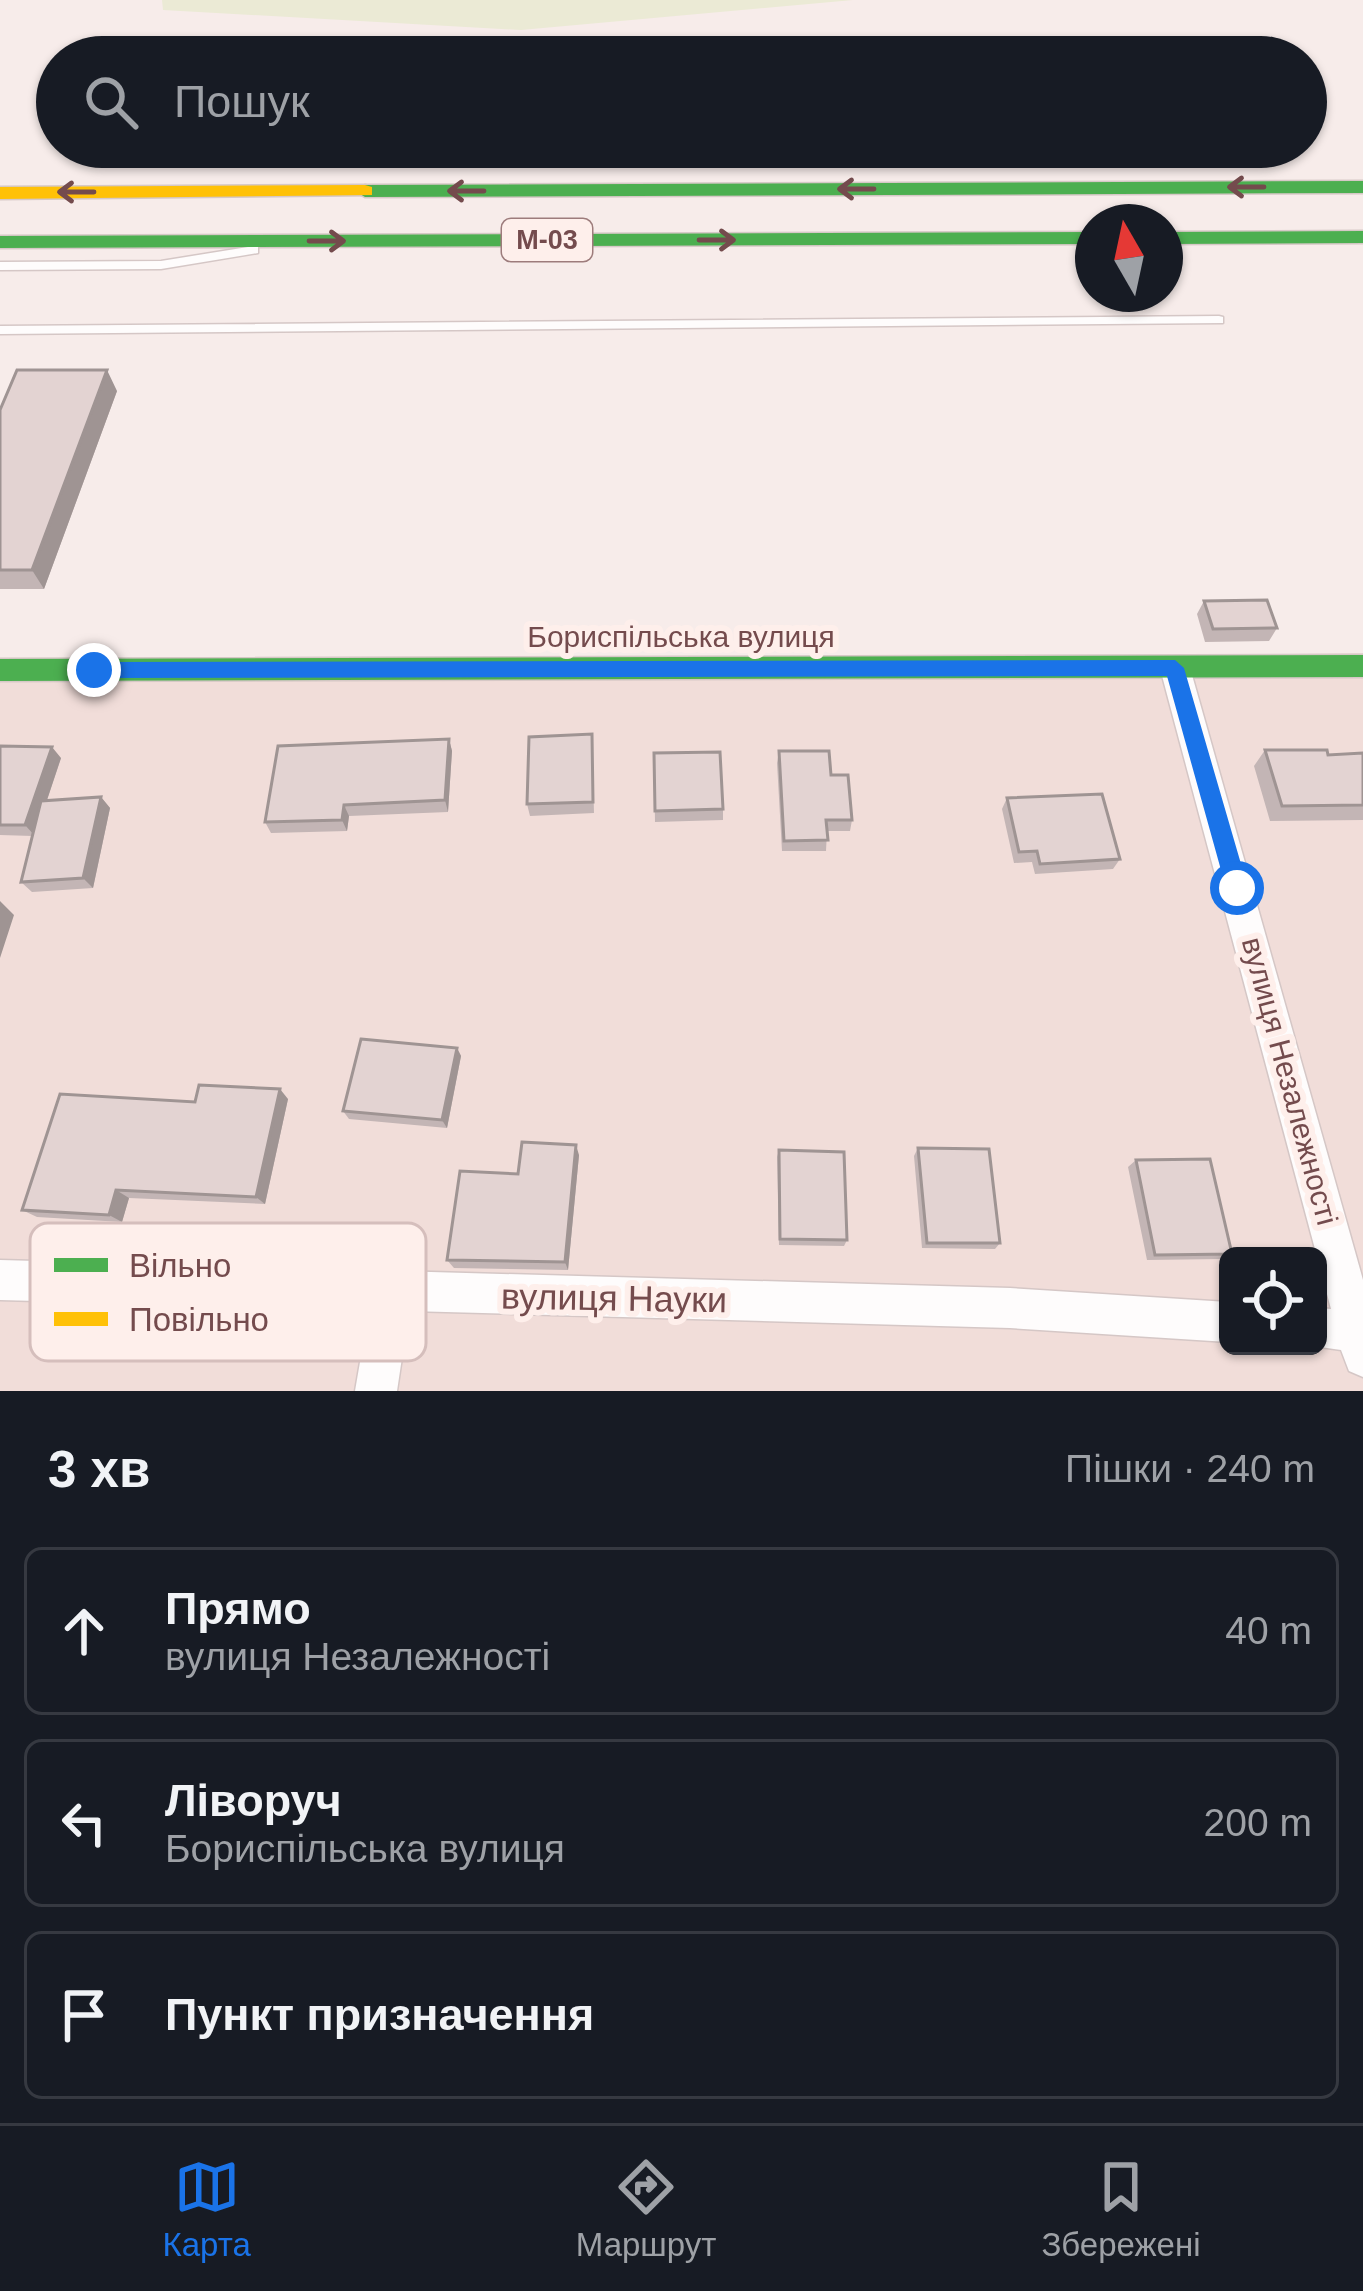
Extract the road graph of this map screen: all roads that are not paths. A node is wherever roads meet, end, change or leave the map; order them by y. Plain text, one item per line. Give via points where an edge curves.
1 (1363, 187) edge
2 (0, 193) edge
3 (1363, 237) edge
4 (1075, 238) edge
5 (1183, 238) edge
6 (279, 241) junction
7 (0, 242) edge
8 (0, 266) edge
9 (1220, 320) dead end
10 (0, 330) edge
11 (1363, 666) edge
12 (1175, 668) junction
13 (0, 670) edge
14 (0, 1280) edge
15 (30, 1281) edge
16 (426, 1294) edge
17 (1219, 1321) edge
18 (1350, 1337) edge
19 (381, 1361) edge
20 (376, 1391) edge

1 -> 2 main road, М-03
3 - 5 main road
6 -> 4 main road, М-03
6 - 7 main road, М-03
6 - 8 lane via 161,265
9 - 10 lane
11 - 12 main road, Бориспільська вулиця
12 - 13 main road, Бориспільська вулиця
12 - 18 street, вулиця Незалежності via 1299,1107
14 - 15 street, вулиця Науки
16 - 17 street, вулиця Науки via 1010,1307
19 - 20 street

